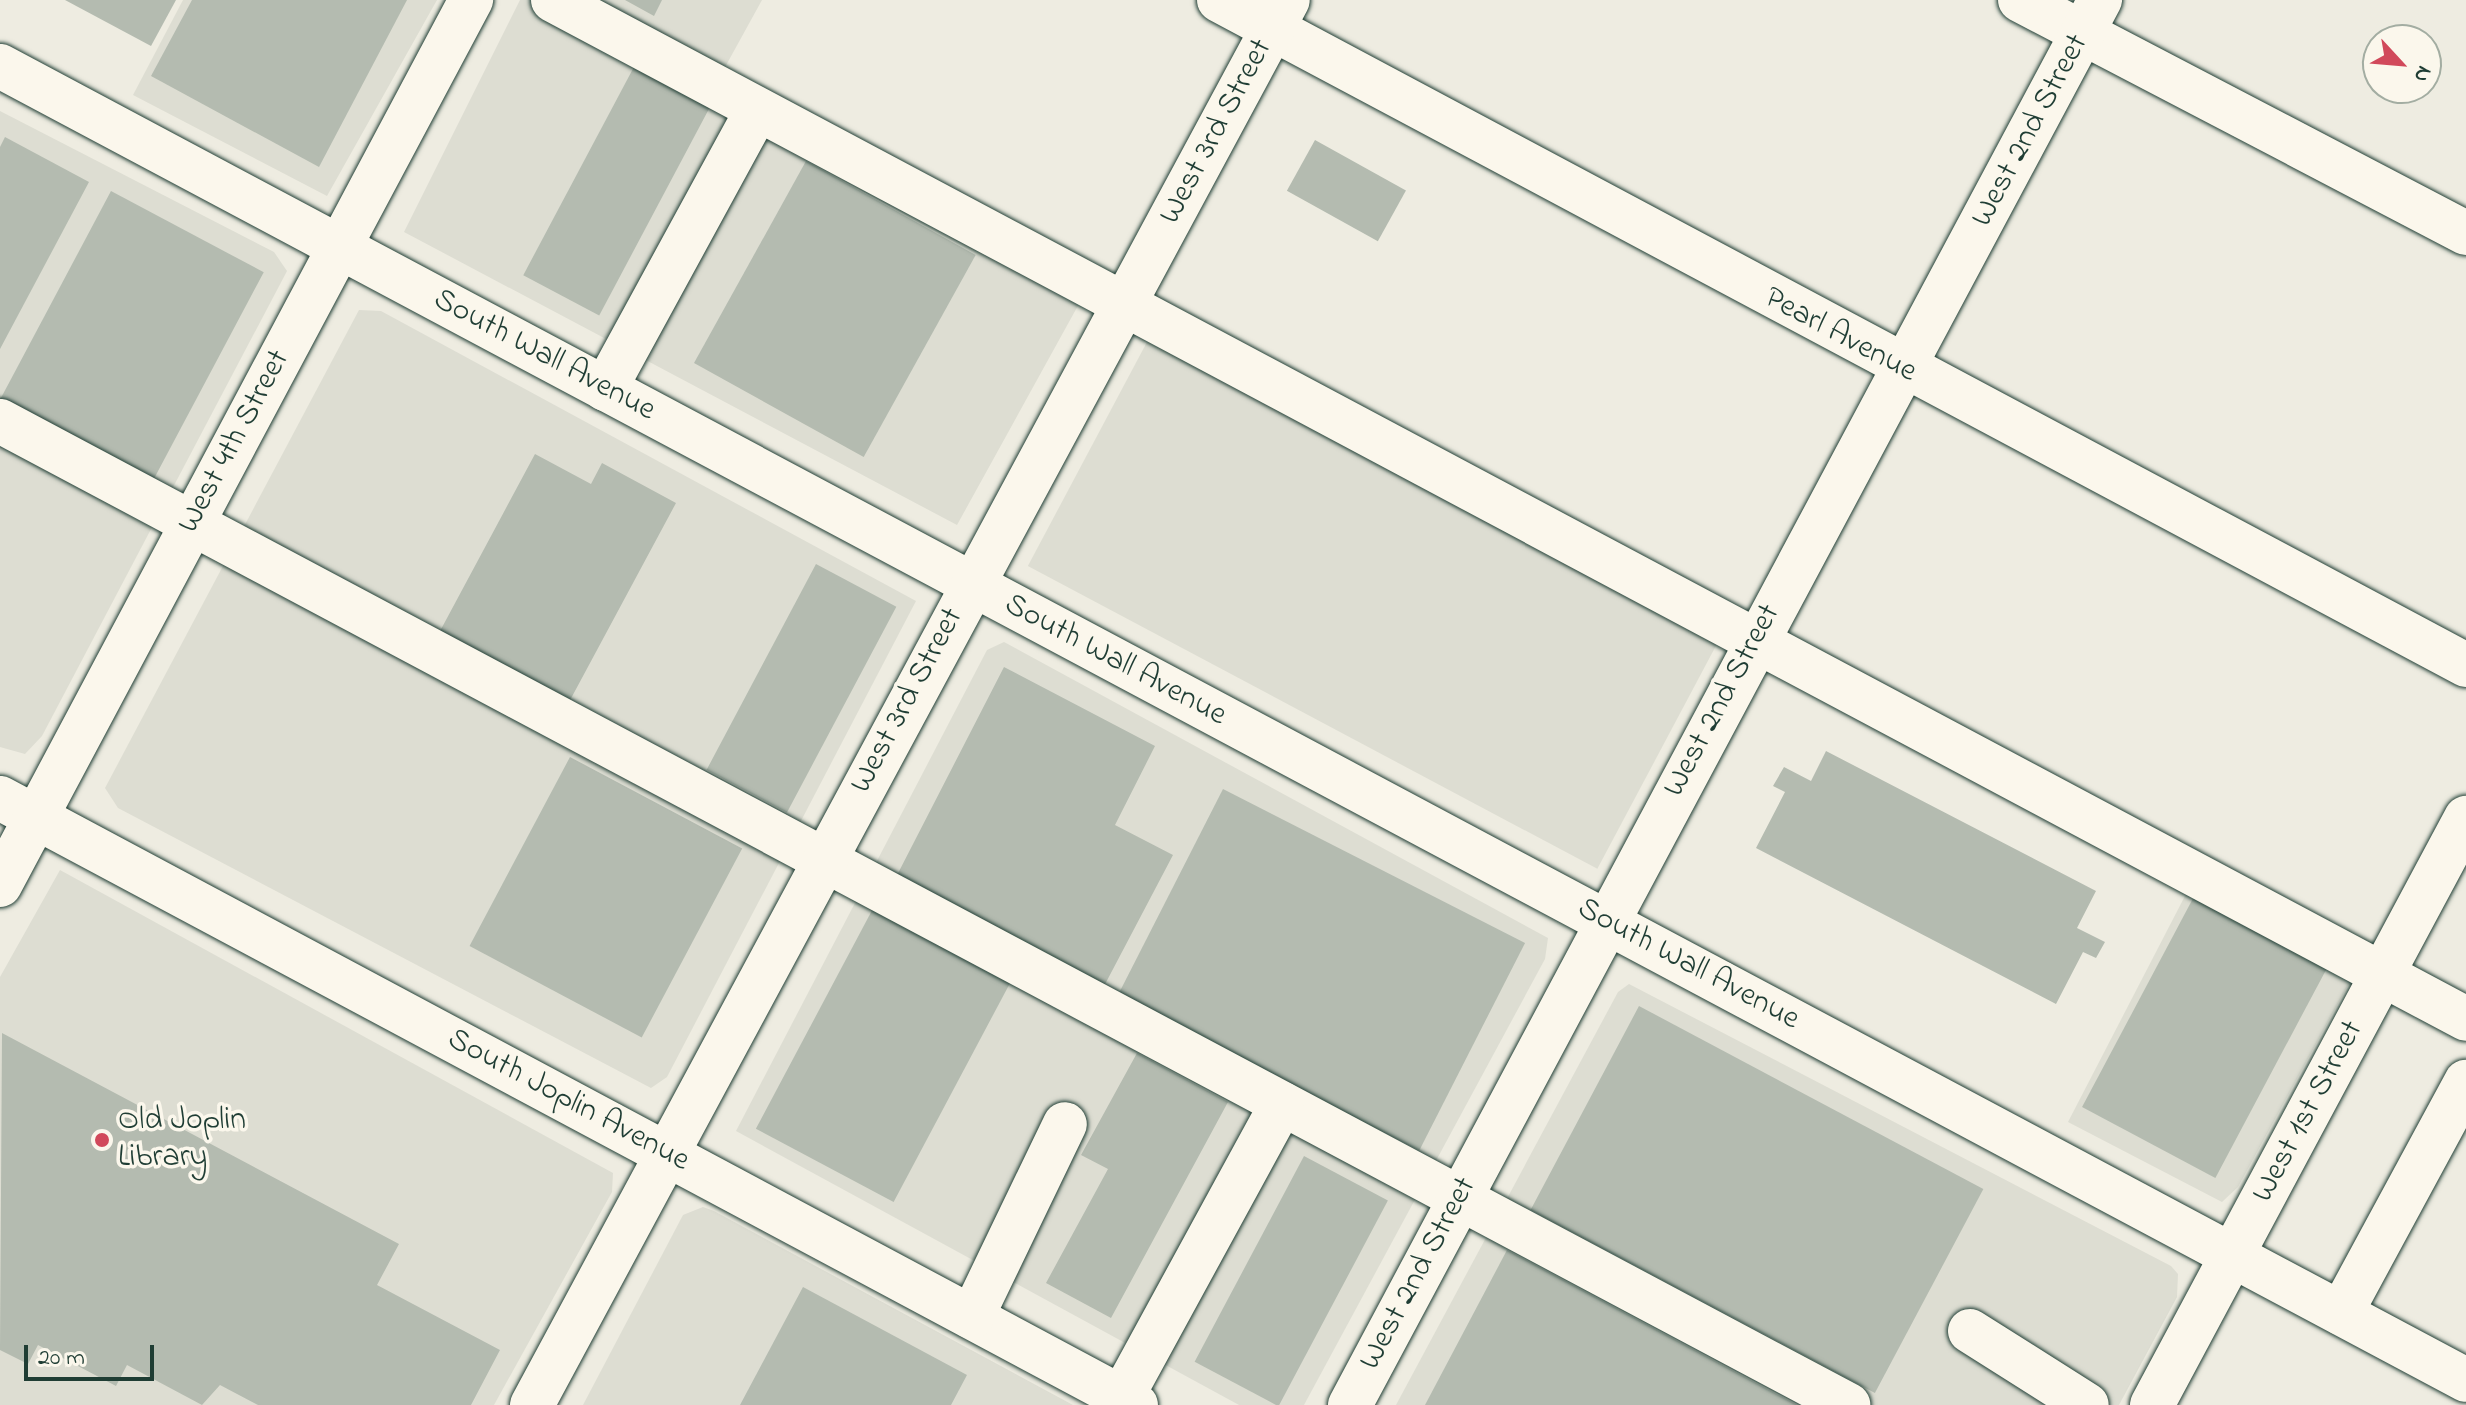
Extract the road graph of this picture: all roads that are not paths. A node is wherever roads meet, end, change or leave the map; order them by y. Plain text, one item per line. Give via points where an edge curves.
1 (471, 0) edge
2 (553, 0) edge
3 (1219, 0) edge
4 (2020, 0) edge
5 (1280, 14) edge
6 (2091, 17) edge
7 (0, 66) edge
8 (757, 110) junction
9 (2466, 233) edge
10 (340, 246) junction
11 (1124, 307) junction
12 (1904, 371) junction
13 (605, 389) junction
14 (0, 421) edge
15 (192, 523) junction
16 (970, 585) junction
17 (1755, 641) junction
18 (2466, 665) edge
19 (18, 808) edge
20 (2466, 818) edge
21 (823, 859) junction
22 (0, 885) edge
23 (1606, 921) junction
24 (2382, 975) junction
25 (2466, 1019) edge
26 (2466, 1082) edge
27 (1282, 1104) junction
28 (1065, 1124) dead end
29 (666, 1153) junction
30 (1459, 1198) junction
31 (2232, 1254) junction
32 (2341, 1313) junction
33 (972, 1317) junction
34 (1970, 1331) dead end
35 (2466, 1380) edge
36 (1129, 1401) edge
37 (532, 1405) edge
38 (1350, 1405) edge
39 (1848, 1405) edge
40 (2087, 1405) edge
41 (2152, 1405) edge

1 - 10 street, West 4th Street
2 - 8 street
3 - 5 street, Pearl Avenue
4 - 6 street
5 - 11 street, West 3rd Street
5 - 12 street, Pearl Avenue
6 - 9 street
6 - 12 street, West 2nd Street
7 - 10 street, South Wall Avenue
8 - 11 street
8 - 13 street
10 - 13 street, South Wall Avenue
10 - 15 street, West 4th Street
11 - 16 street, West 3rd Street
11 - 17 street
12 - 17 street, West 2nd Street
12 - 18 street, Pearl Avenue
13 - 16 street, South Wall Avenue
14 - 15 street
15 - 19 street, West 4th Street
15 - 21 street
16 - 21 street, West 3rd Street
16 - 23 street, South Wall Avenue
17 - 23 street, West 2nd Street
17 - 24 street
19 - 22 street, West 4th Street
19 - 29 street, South Joplin Avenue
20 - 24 street, West 1st Street
21 - 27 street
21 - 29 street, West 3rd Street
23 - 30 street, West 2nd Street
23 - 31 street, South Wall Avenue
24 - 25 street
24 - 31 street, West 1st Street
26 - 32 street
27 - 30 street
27 - 36 street
28 - 33 street
29 - 33 street, South Joplin Avenue
29 - 37 street, West 3rd Street
30 - 38 street, West 2nd Street
30 - 39 street
31 - 32 street, South Wall Avenue
31 - 41 street, West 1st Street
32 - 35 street, South Wall Avenue
33 - 36 street, South Joplin Avenue
34 - 40 street

